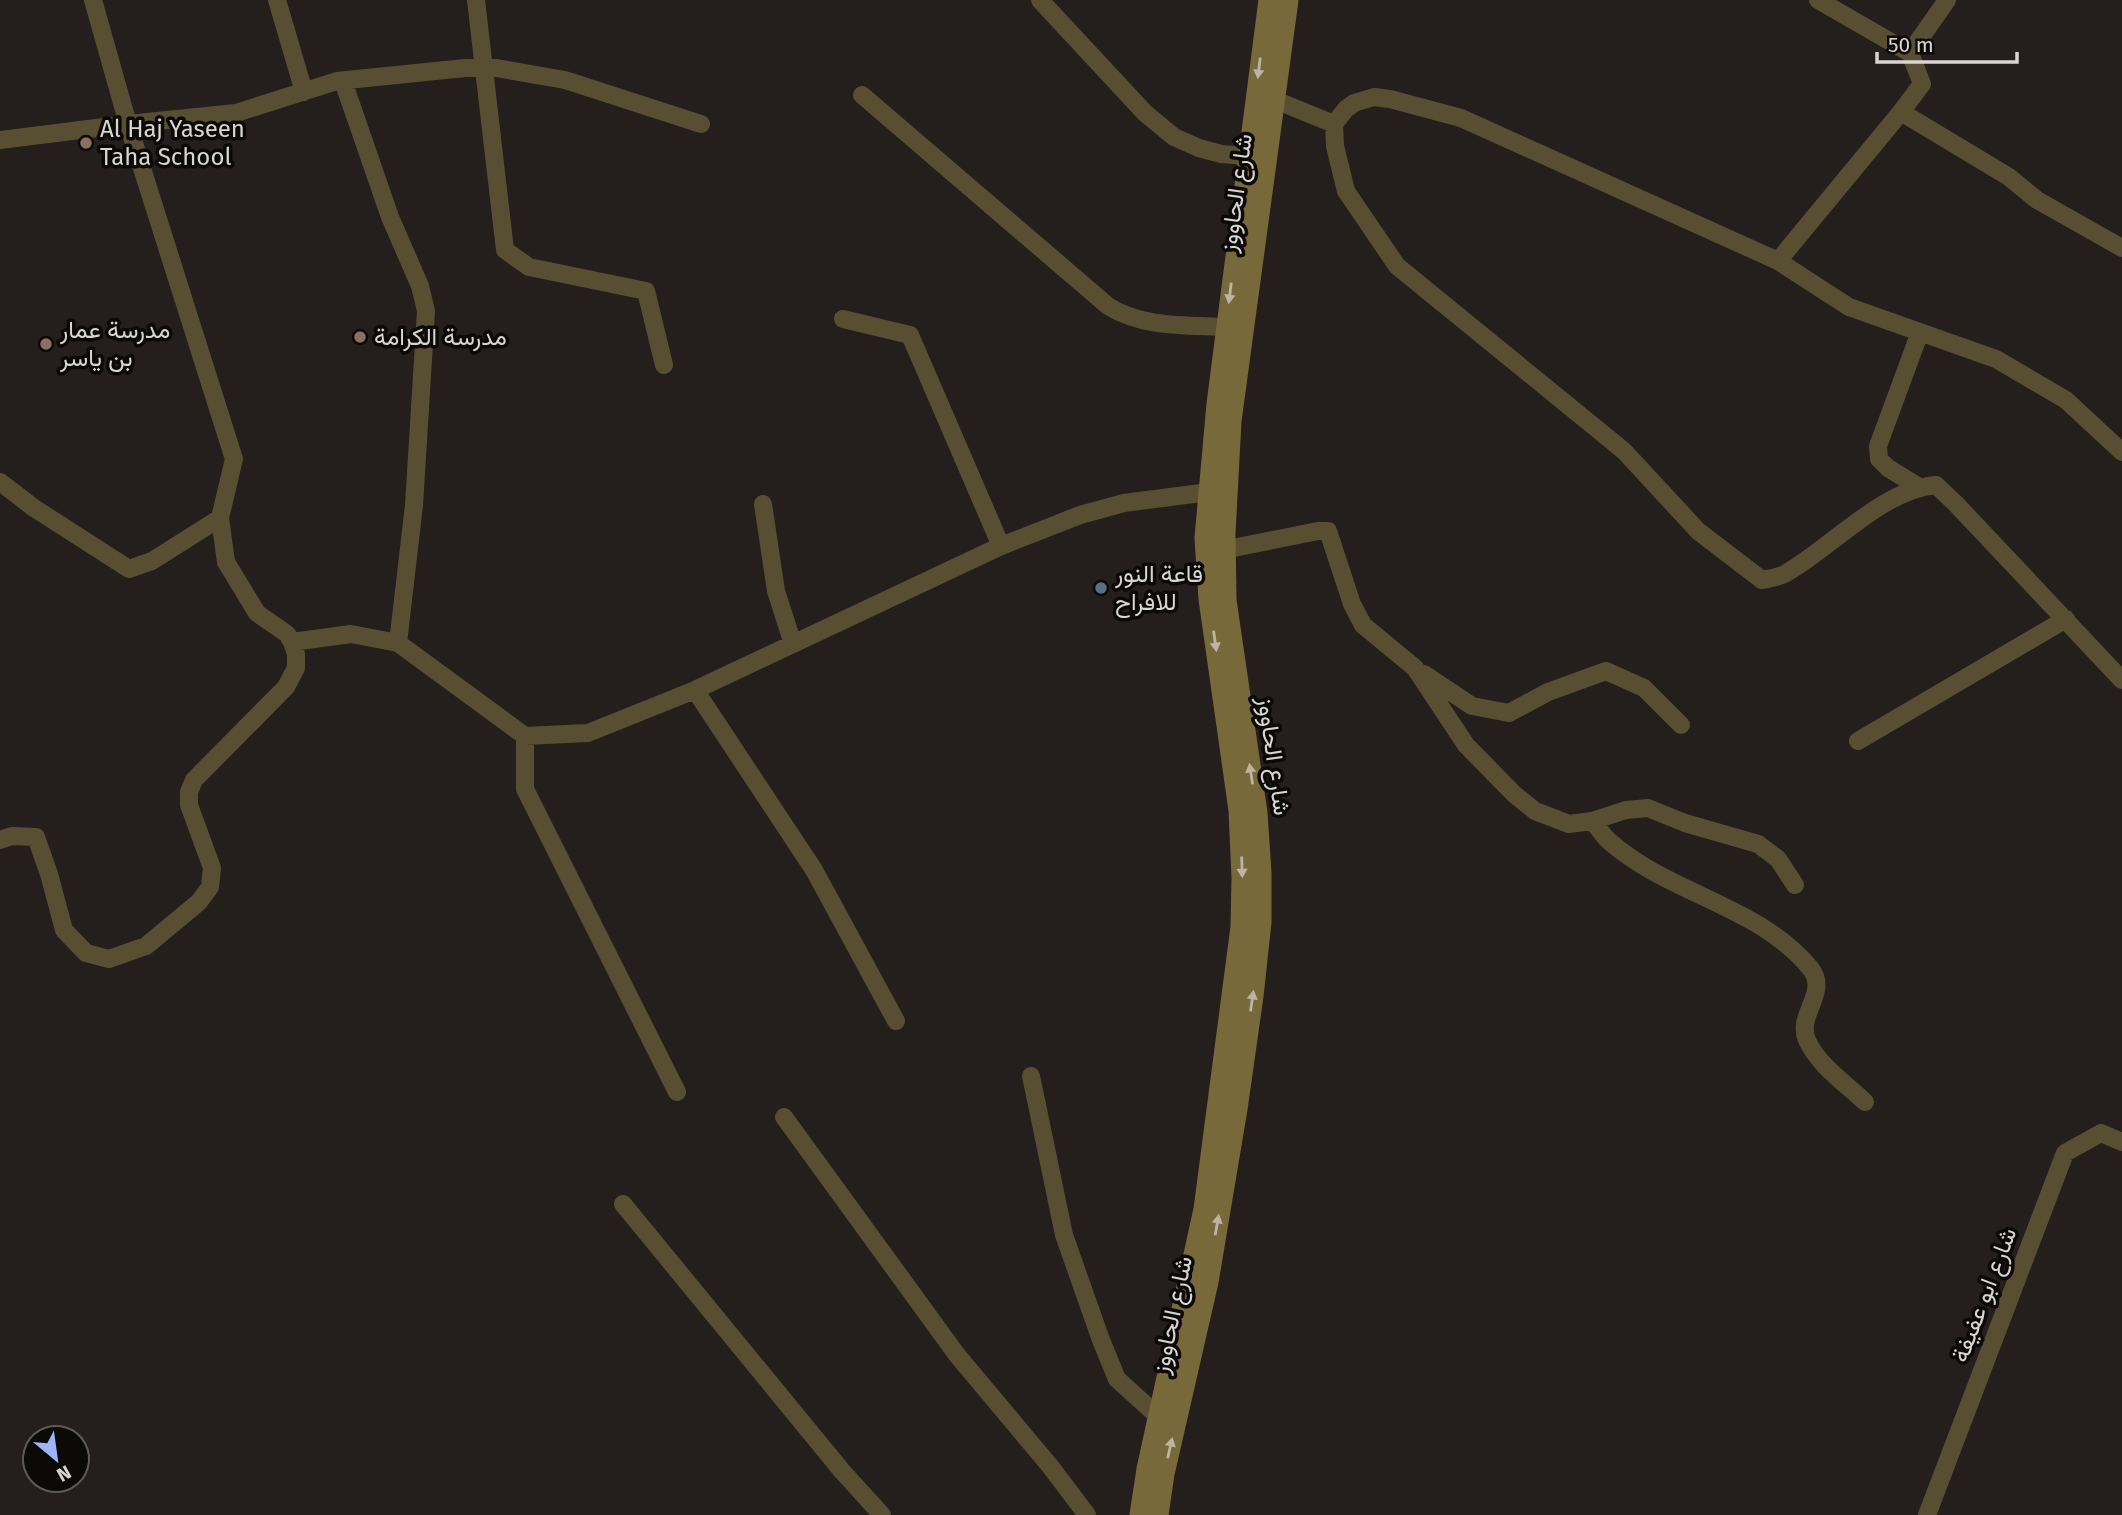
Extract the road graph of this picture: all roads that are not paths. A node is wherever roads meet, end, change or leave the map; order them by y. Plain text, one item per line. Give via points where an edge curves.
1 (93, 0) edge
2 (277, 0) edge
3 (476, 0) edge
4 (1040, 0) edge
5 (1269, 0) edge
6 (1288, 0) edge
7 (1818, 0) edge
8 (1947, 0) edge
9 (1910, 53) junction
10 (485, 66) junction
11 (343, 81) junction
12 (304, 92) junction
13 (862, 95) dead end
14 (1275, 100) junction
15 (1901, 113) junction
16 (128, 124) junction
17 (701, 124) dead end
18 (1335, 124) junction
19 (0, 140) edge
20 (1248, 156) junction
21 (2122, 248) edge
22 (1778, 261) junction
23 (843, 319) dead end
24 (1226, 327) junction
25 (1920, 332) junction
26 (664, 365) dead end
27 (2122, 452) edge
28 (0, 482) edge
29 (1919, 487) junction
30 (1209, 492) junction
31 (763, 504) dead end
32 (220, 518) junction
33 (1001, 546) junction
34 (1216, 552) junction
35 (2066, 619) junction
36 (292, 642) junction
37 (398, 643) junction
38 (793, 645) junction
39 (1415, 668) junction
40 (2122, 680) edge
41 (695, 690) junction
42 (1681, 725) dead end
43 (525, 736) junction
44 (1858, 741) dead end
45 (1592, 821) junction
46 (0, 840) edge
47 (1795, 885) dead end
48 (896, 1021) dead end
49 (1031, 1076) dead end
50 (677, 1092) dead end
51 (1865, 1102) dead end
52 (784, 1117) dead end
53 (2122, 1142) edge
54 (623, 1204) dead end
55 (1158, 1417) junction
56 (882, 1515) edge
57 (1087, 1515) edge
58 (1140, 1515) edge
59 (1158, 1515) edge
60 (1927, 1515) edge

1 - 16 street
2 - 12 street
3 - 10 street
4 - 20 street via 1145,113 1174,136 1221,154
5 -> 20 main road
6 - 14 main road, شارع الحاووز
7 - 9 street
8 - 9 street
9 - 15 street via 1922,84
10 - 11 street
10 - 17 street via 565,80
10 - 26 street via 505,250 529,267 646,292
11 - 12 street
11 - 37 street via 426,311 414,505
12 - 16 street via 236,113
13 - 24 street via 1108,306 1144,322
14 - 18 street
14 - 34 main road, شارع الحاووز
15 - 21 street
15 - 22 street
16 - 19 street
16 - 32 street via 234,459
18 - 22 street via 1354,103 1374,97 1461,118
18 - 29 street via 1335,146 1346,191 1397,266 1624,451 1698,531 1762,580 1786,574 1866,515
20 -> 24 main road
22 - 25 street via 1849,307
23 - 33 street via 909,335
24 - 30 main road
25 - 27 street via 1996,359 2066,400
25 - 29 street via 1878,446 1879,459
28 - 32 street via 129,569 162,555
29 - 35 street via 1936,485
30 - 33 street via 1124,503
30 - 34 main road via 1205,538
31 - 38 street via 776,591
32 - 36 street via 226,562 257,613
33 - 38 street
34 - 39 street via 1328,531 1363,625
34 -> 55 main road via 1209,599 1239,810 1241,927 1203,1209
59 -> 34 main road, شارع الحاووز via 1208,1282 1261,922 1257,813
35 - 40 street
35 - 44 street
36 - 37 street via 351,634
36 - 46 street via 296,668 286,687 191,786 189,805 212,868 210,887 199,902 146,946 109,959 86,953 64,930 36,837
37 - 43 street
38 - 41 street
39 - 42 street via 1472,706 1509,713 1548,692 1606,671 1644,688
39 - 45 street via 1466,745 1514,794 1550,819 1569,824
41 - 43 street via 588,733
41 - 48 street via 814,870
43 - 50 street via 526,789
45 - 47 street via 1648,808 1710,832 1758,844 1778,859
45 - 51 street via 1608,841 1637,861 1770,931 1813,972 1817,994 1805,1017 1805,1038 1820,1060
49 - 55 street via 1064,1235 1101,1340 1117,1379
52 - 57 street via 957,1355
53 - 60 street, شارع ابو عفيفة via 2101,1133 2065,1153
54 - 56 street
55 - 58 main road

